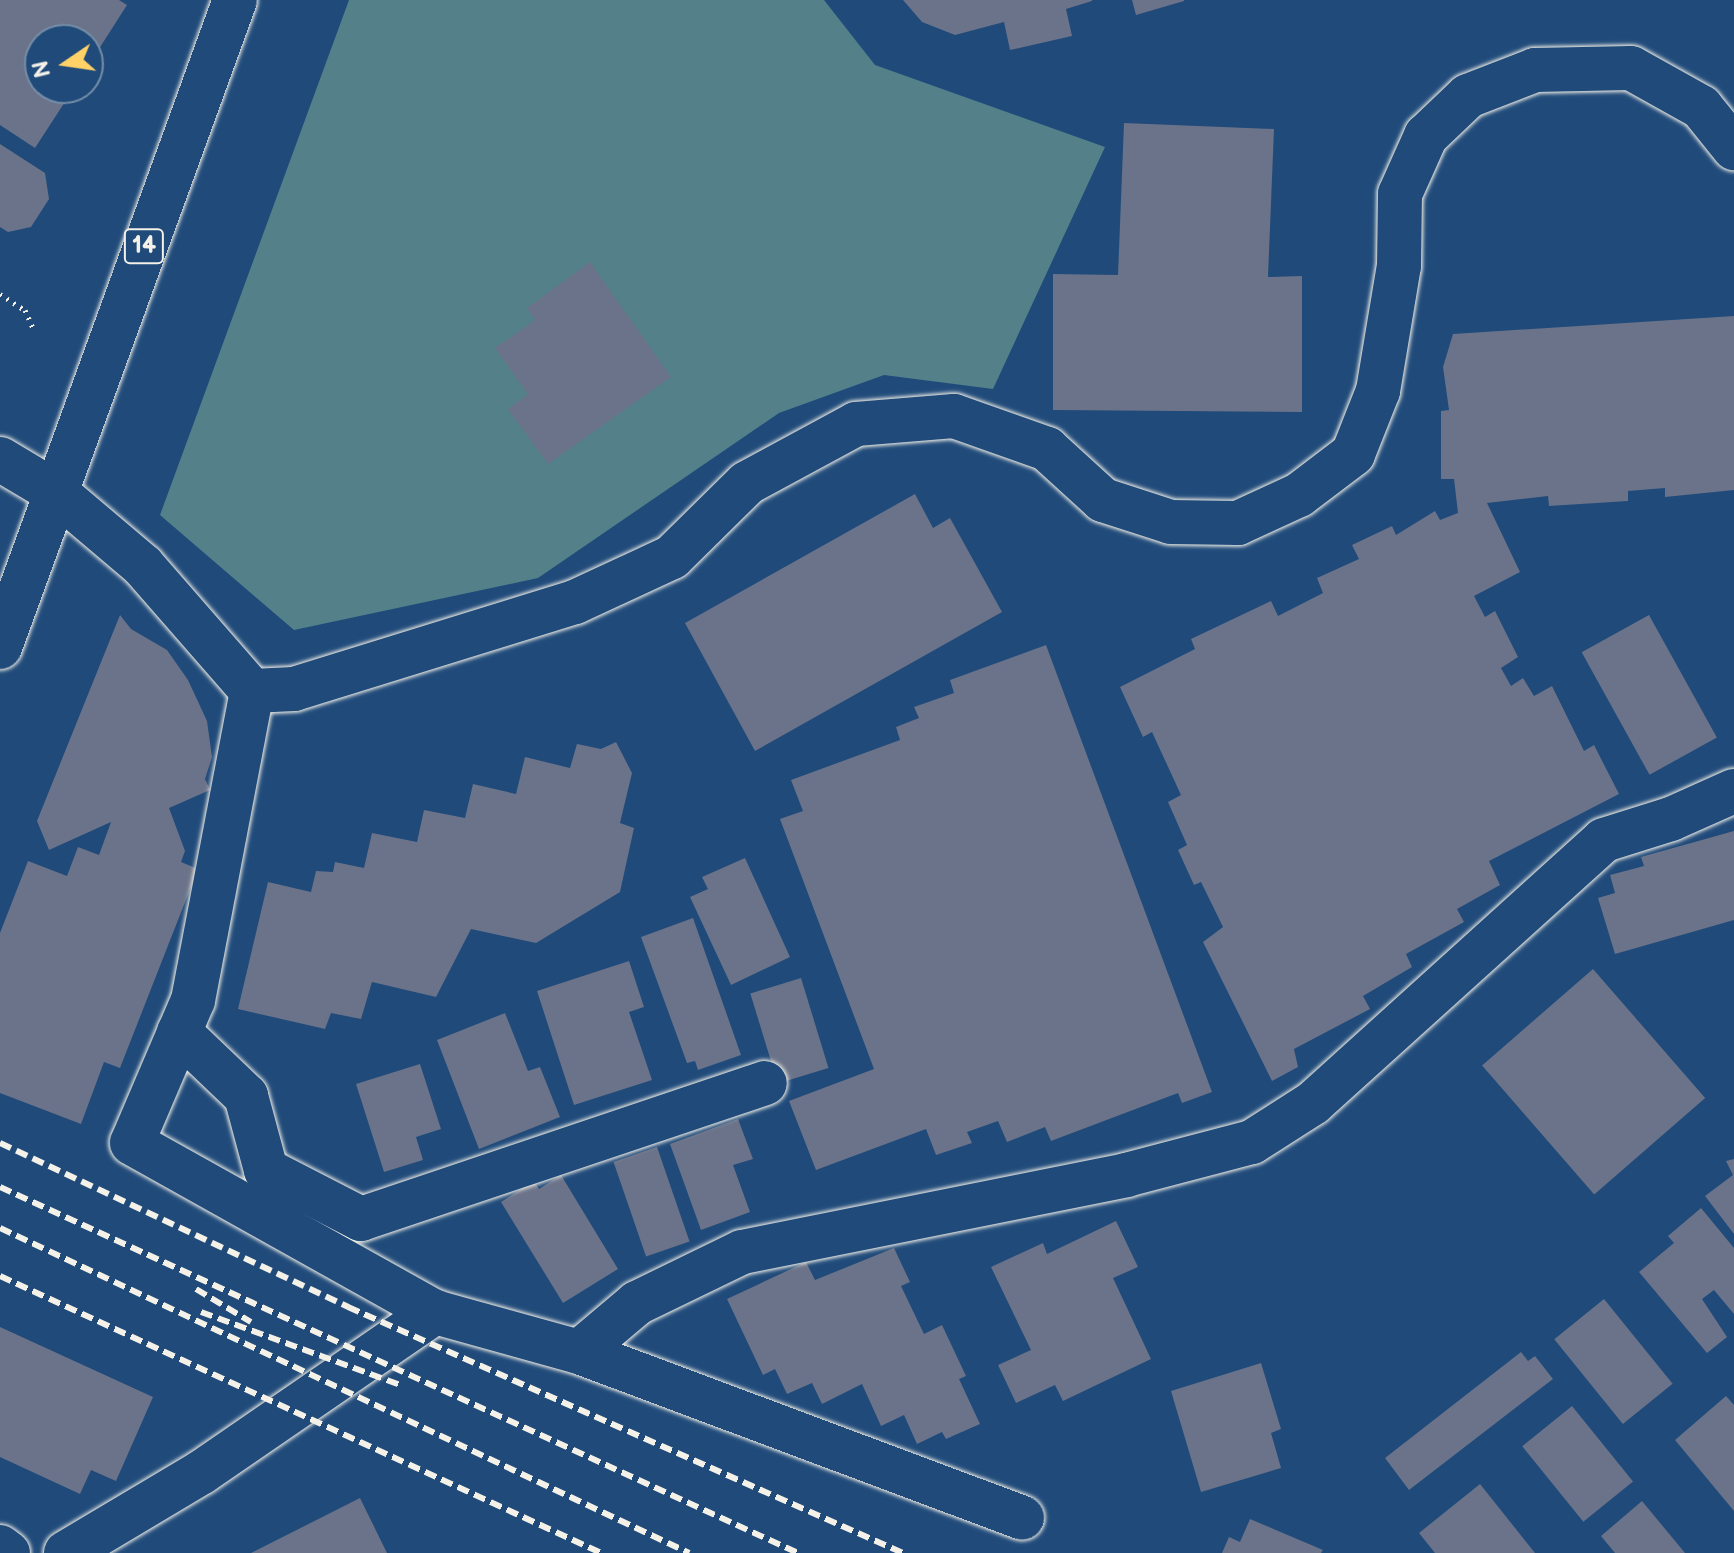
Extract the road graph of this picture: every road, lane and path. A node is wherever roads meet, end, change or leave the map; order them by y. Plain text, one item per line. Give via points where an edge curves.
1 (235, 0) edge
2 (1734, 148) edge
3 (0, 294) edge
4 (34, 330) dead end
5 (0, 459) edge
6 (0, 492) edge
7 (57, 493) junction
8 (0, 647) edge
9 (252, 691) junction
10 (1734, 791) edge
11 (179, 1032) junction
12 (765, 1083) dead end
13 (435, 1312) junction
14 (579, 1352) junction
15 (1022, 1518) dead end
16 (0, 1547) edge
17 (8, 1553) edge
18 (66, 1553) edge

1 - 7 street, 14
2 - 9 street via 1701,107 1631,68 1535,70 1468,96 1426,136 1400,194 1399,266 1378,391 1353,454 1299,495 1238,523 1171,522 1103,500 1047,449 954,416 856,424 747,483 672,557 575,602 294,689
3 - 4 path via 25,310
5 - 7 street
6 - 7 street
7 - 8 street, 14
7 - 9 street via 143,566
9 - 11 street via 193,1000
10 - 14 street via 1604,840 1313,1103 1252,1142 1126,1175 742,1252 637,1303
11 - 12 street via 246,1096 266,1170 361,1219
11 - 13 street via 132,1143
13 - 14 street
13 - 18 street via 202,1472
14 - 15 street
16 - 17 street

